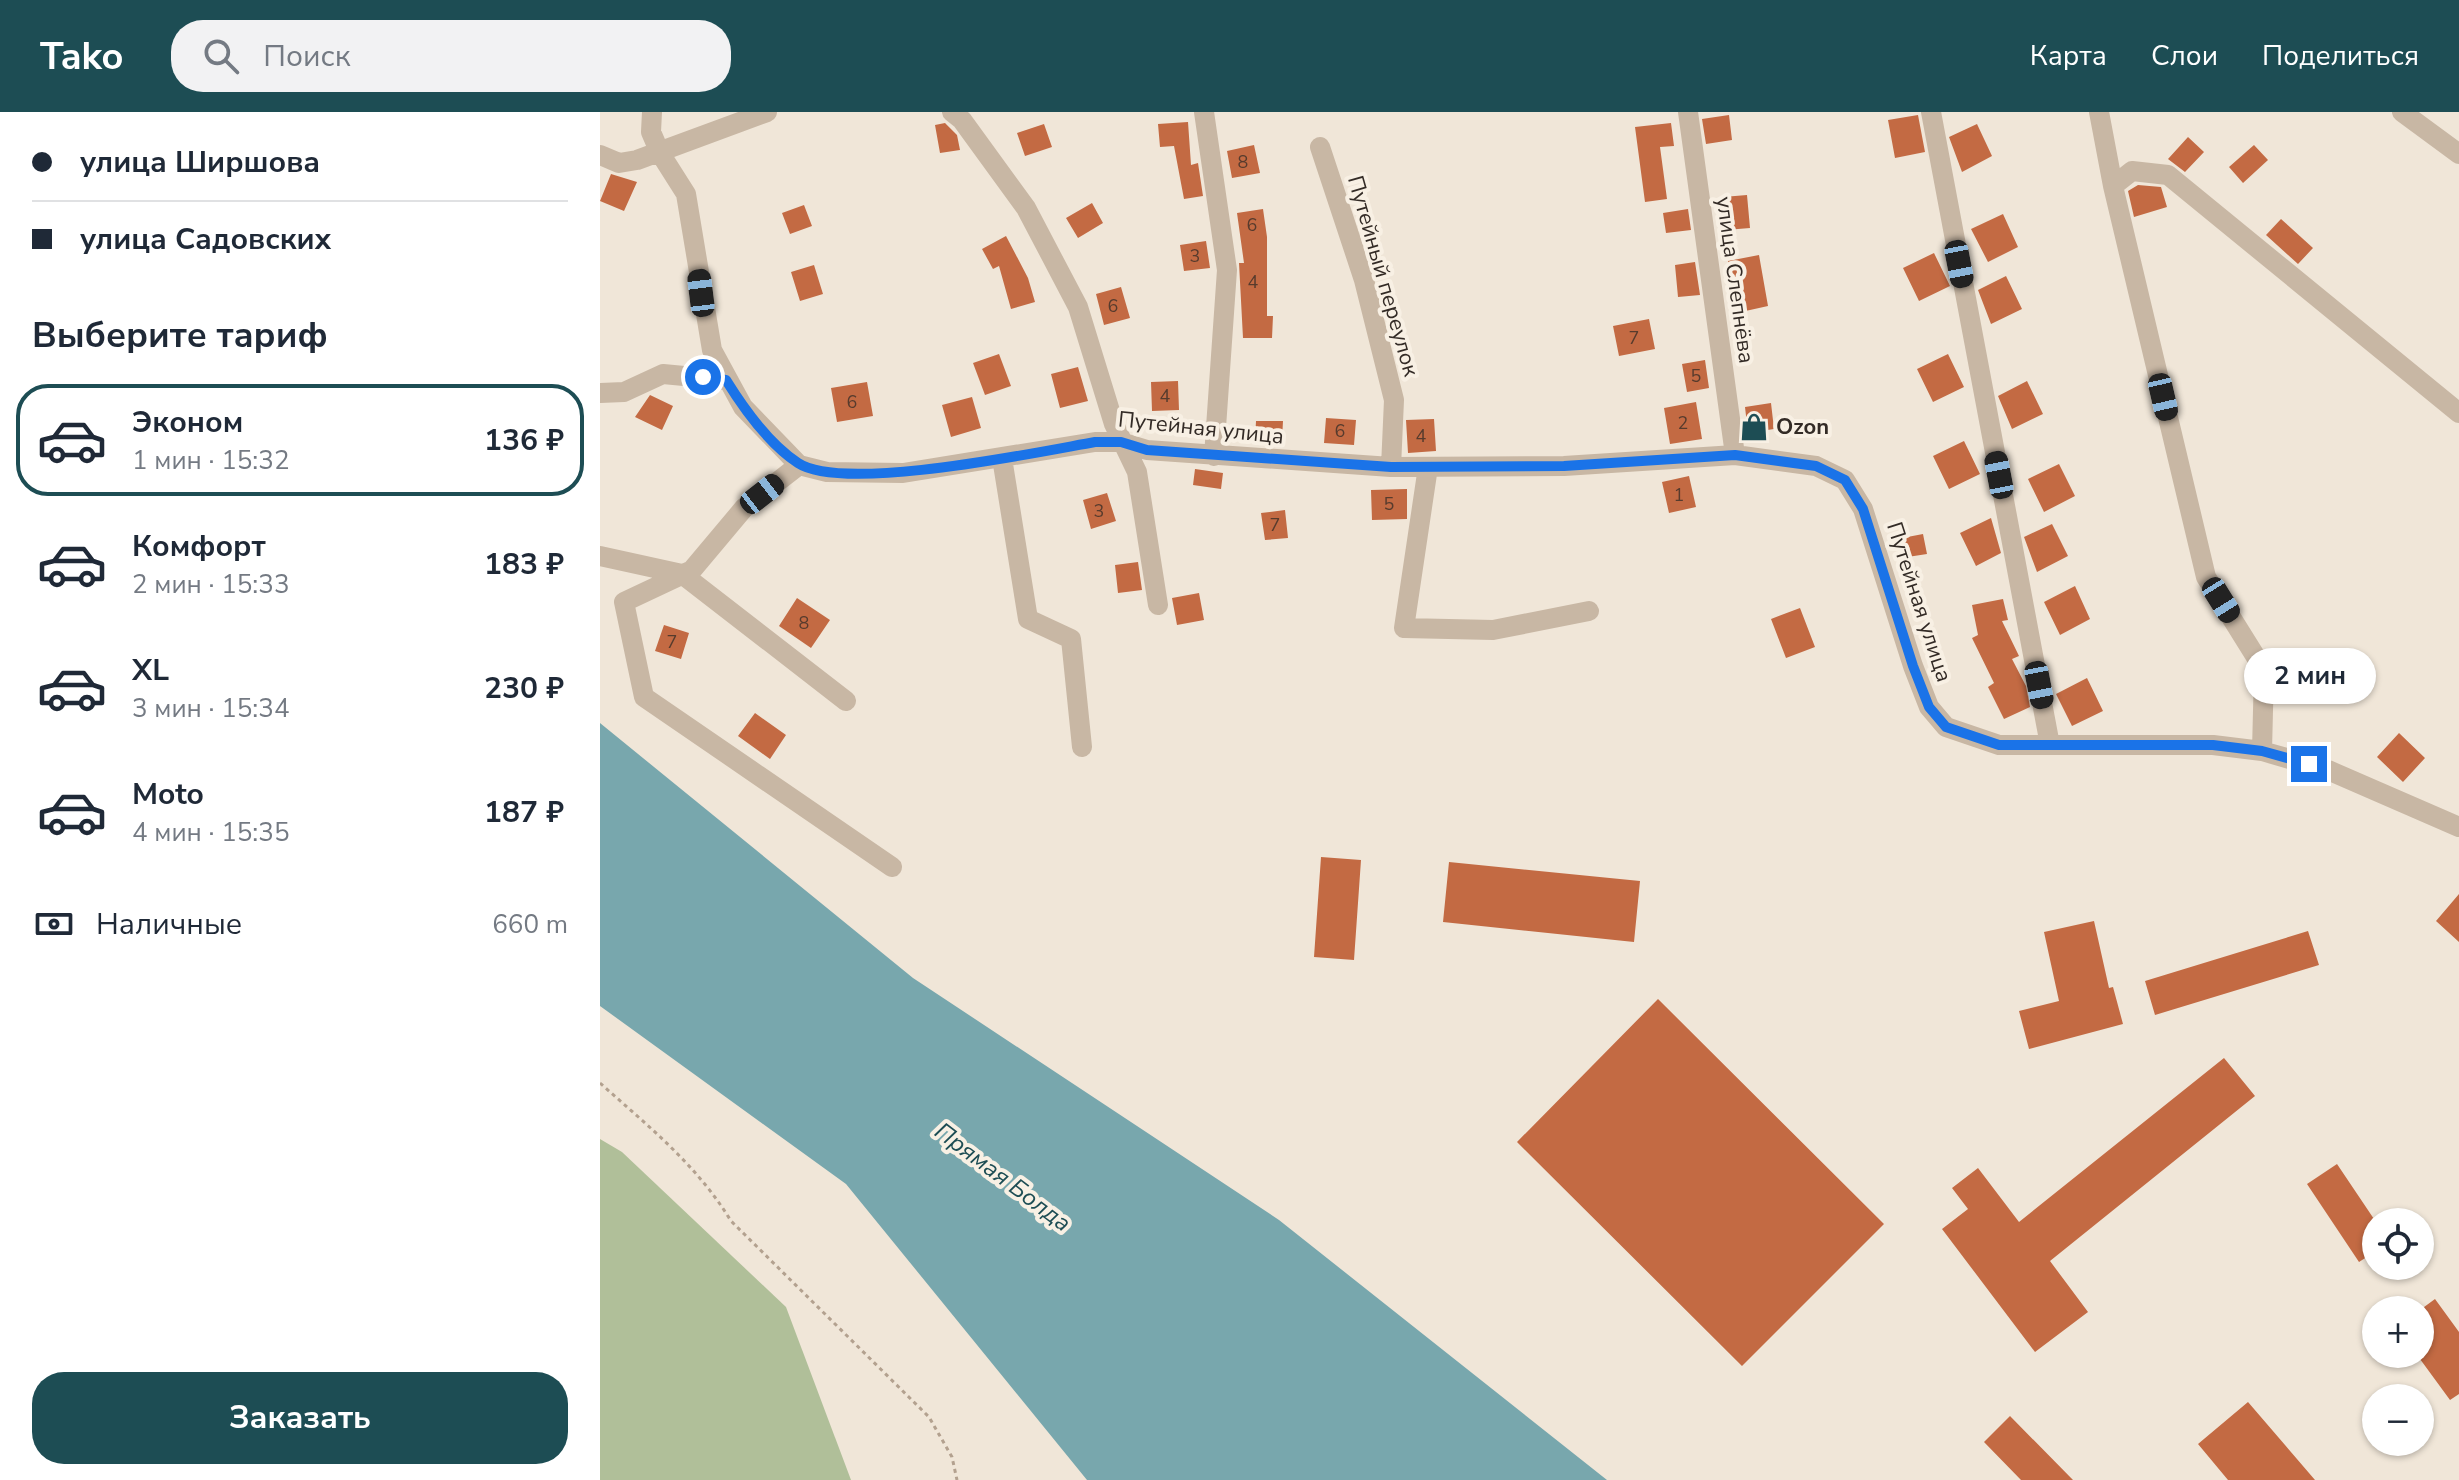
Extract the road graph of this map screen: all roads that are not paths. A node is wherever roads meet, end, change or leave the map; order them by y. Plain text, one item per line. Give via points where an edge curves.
1 (652, 112) edge
2 (767, 112) edge
3 (952, 112) edge
4 (1204, 112) edge
5 (1688, 112) edge
6 (1931, 112) edge
7 (2099, 112) edge
8 (2402, 112) edge
9 (1320, 147) dead end
10 (660, 153) junction
11 (2459, 154) edge
12 (601, 157) edge
13 (2113, 186) junction
14 (726, 380) junction
15 (600, 393) edge
16 (2459, 413) edge
17 (1121, 442) junction
18 (1735, 455) junction
19 (1214, 456) junction
20 (1002, 458) junction
21 (799, 465) junction
22 (1391, 467) junction
23 (1428, 467) junction
24 (600, 556) edge
25 (682, 574) junction
26 (1158, 605) dead end
27 (1589, 611) dead end
28 (846, 701) dead end
29 (2050, 745) junction
30 (1082, 747) dead end
31 (2262, 751) junction
32 (2459, 827) edge
33 (892, 867) dead end

1 - 10 street via 651,132
2 - 10 street
3 - 17 street via 1017,195 1051,250 1078,307
4 - 19 street via 1227,270
5 - 18 street, улица Слепнёва
6 - 29 street
7 - 13 street
8 - 11 street
9 - 22 street, Путейный переулок via 1364,280 1394,400
10 - 12 street via 619,163
10 - 14 street via 686,194 707,328
13 - 16 street via 2132,171 2168,175
13 - 31 street via 2206,577 2264,670
14 - 15 street via 663,374 624,392
14 - 21 street via 743,407
17 - 19 street, Путейная улица via 1147,450
17 - 20 street, Путейная улица
17 - 26 street via 1137,472
18 - 23 street, Путейная улица via 1564,466
18 - 29 street, Путейная улица via 1816,466 1845,480 1863,509 1929,707 1946,727 1999,745
19 - 22 street, Путейная улица
20 - 21 street, Путейная улица via 903,473 827,472
20 - 30 street via 1028,619 1071,639
21 - 25 street via 744,508 692,570
22 - 23 street, Путейная улица
23 - 27 street via 1404,628 1493,630
24 - 25 street
25 - 28 street
25 - 33 street via 624,602 644,697
29 - 31 street, Путейная улица via 2213,745
31 - 32 street, Путейная улица via 2328,770

